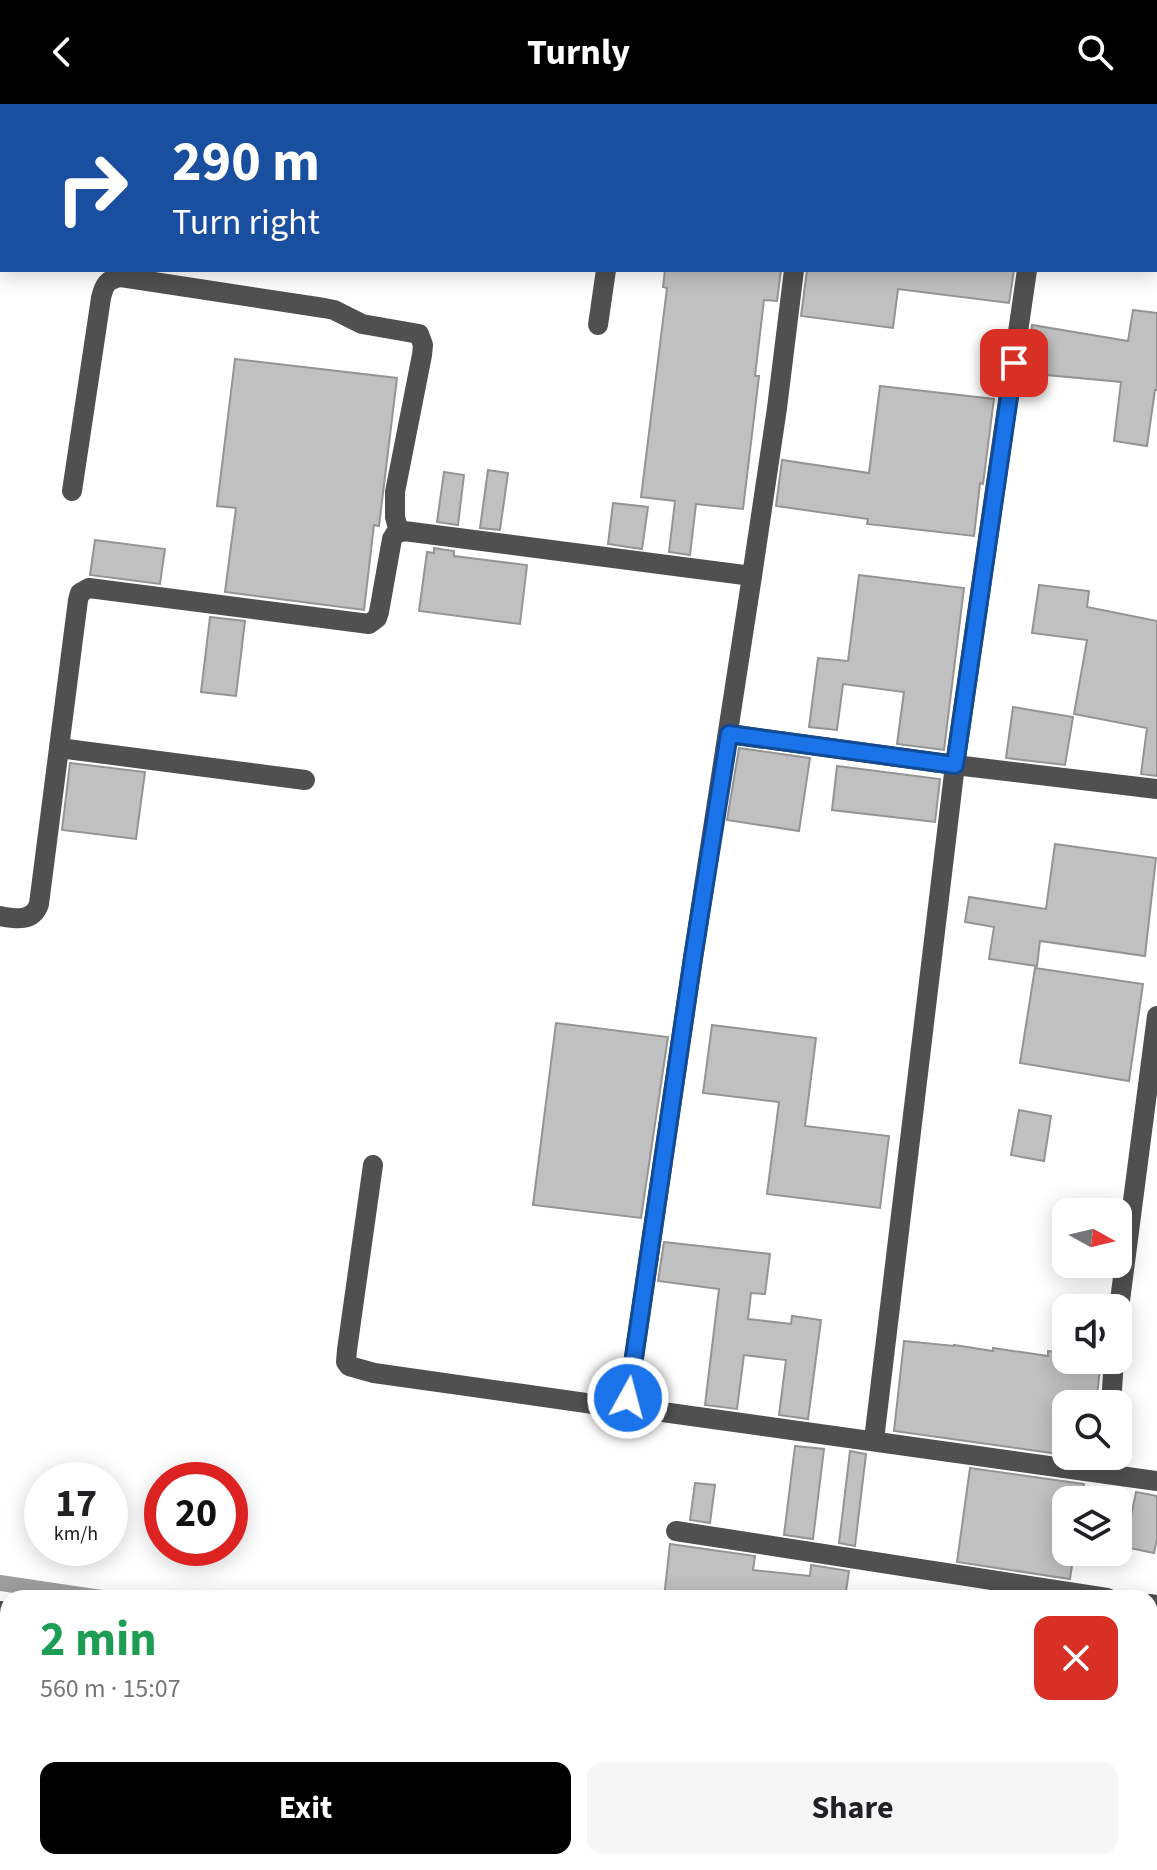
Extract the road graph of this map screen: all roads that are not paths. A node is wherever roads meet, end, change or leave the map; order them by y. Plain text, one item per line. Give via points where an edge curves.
1 (606, 272) edge
2 (794, 272) edge
3 (1027, 272) edge
4 (598, 325) dead end
5 (72, 491) dead end
6 (399, 532) junction
7 (752, 576) junction
8 (729, 734) junction
9 (59, 748) junction
10 (955, 765) junction
11 (305, 780) dead end
12 (1157, 789) edge
13 (0, 916) edge
14 (1157, 1016) edge
15 (373, 1165) dead end
16 (1121, 1294) edge
17 (632, 1404) junction
18 (874, 1440) junction
19 (1052, 1459) edge
20 (1123, 1470) edge
21 (1157, 1481) edge
22 (676, 1531) dead end
23 (1056, 1590) edge

1 - 4 street
2 - 7 street
3 - 10 street
5 - 6 street via 101,298 107,282 121,277 324,308 362,324 419,334 422,355 395,492
6 - 7 street
6 - 9 street via 392,539 377,618 369,624 84,590 78,600
7 - 8 street
8 - 10 street
8 - 17 street via 628,1391
9 - 11 street
9 - 13 street via 36,912 23,919
10 - 12 street
10 - 18 street
14 - 16 street
15 - 17 street via 349,1366 600,1405
17 - 18 street
18 - 19 street
20 - 21 street
22 - 23 street

